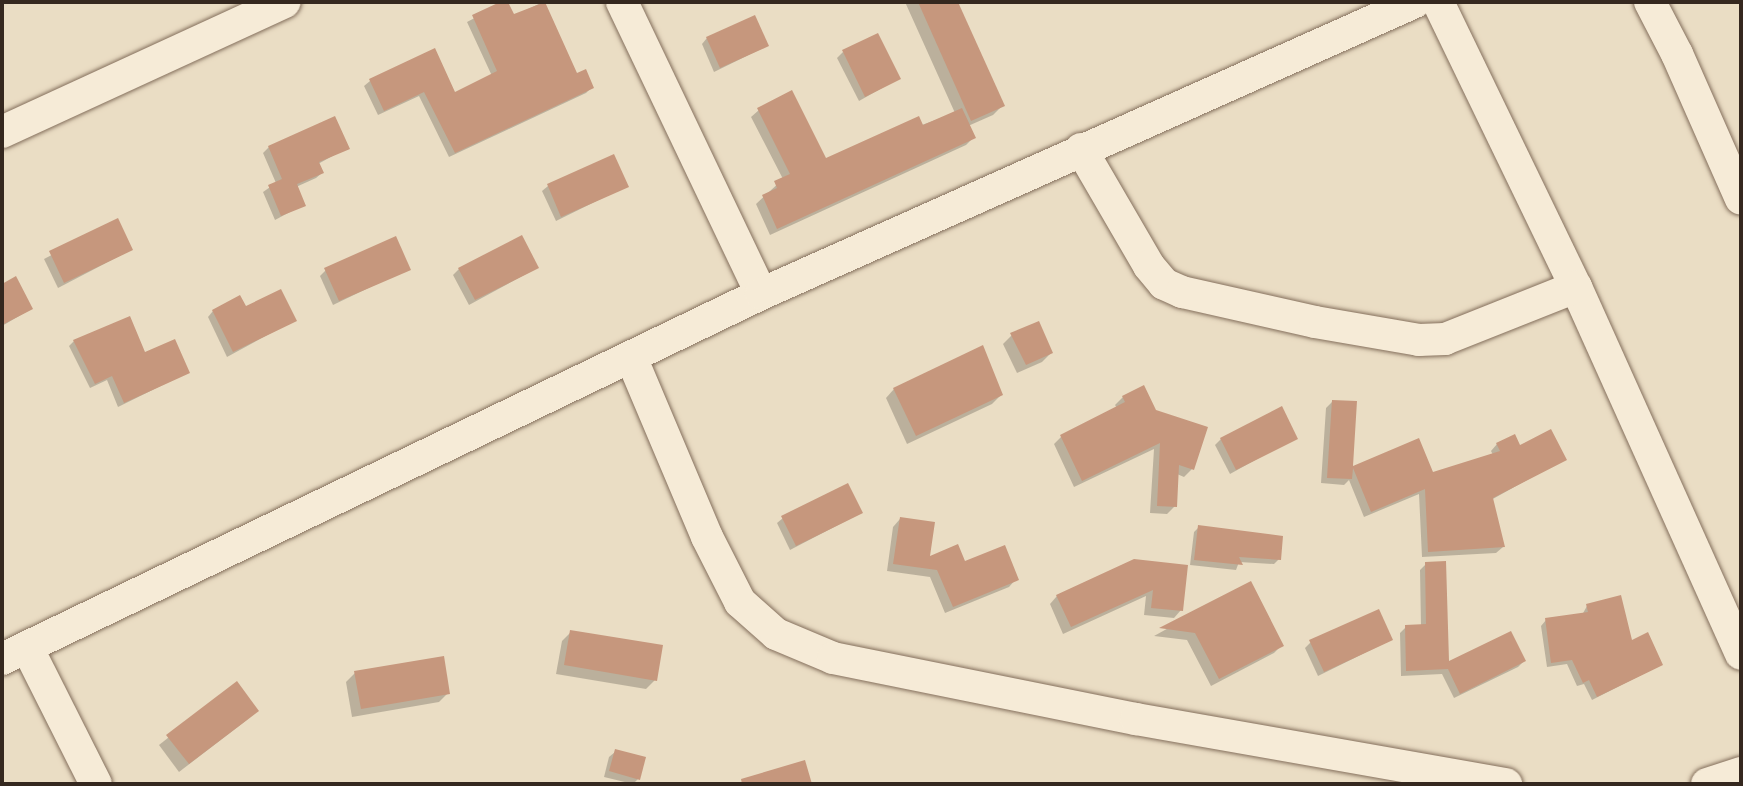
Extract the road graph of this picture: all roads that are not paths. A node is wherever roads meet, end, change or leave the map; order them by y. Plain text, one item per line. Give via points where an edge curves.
1 (284, 2) edge
2 (622, 2) edge
3 (1415, 2) edge
4 (1438, 2) edge
5 (1650, 2) edge
6 (2, 132) edge
7 (1081, 149) junction
8 (1741, 199) edge
9 (1576, 287) junction
10 (761, 294) junction
11 (631, 357) junction
12 (15, 653) edge
13 (1741, 654) edge
14 (1741, 773) edge
15 (96, 784) edge
16 (1506, 784) edge
17 (1707, 784) edge

1 - 6 street
2 - 10 street
3 - 7 street
4 - 9 street
5 - 8 street
7 - 9 street via 1149,266 1164,284 1182,292 1419,340 1445,339
7 - 10 street
9 - 13 street
10 - 11 street
11 - 12 street
11 - 16 street via 740,602 776,634 833,658 1136,719
12 - 15 street
14 - 17 street

